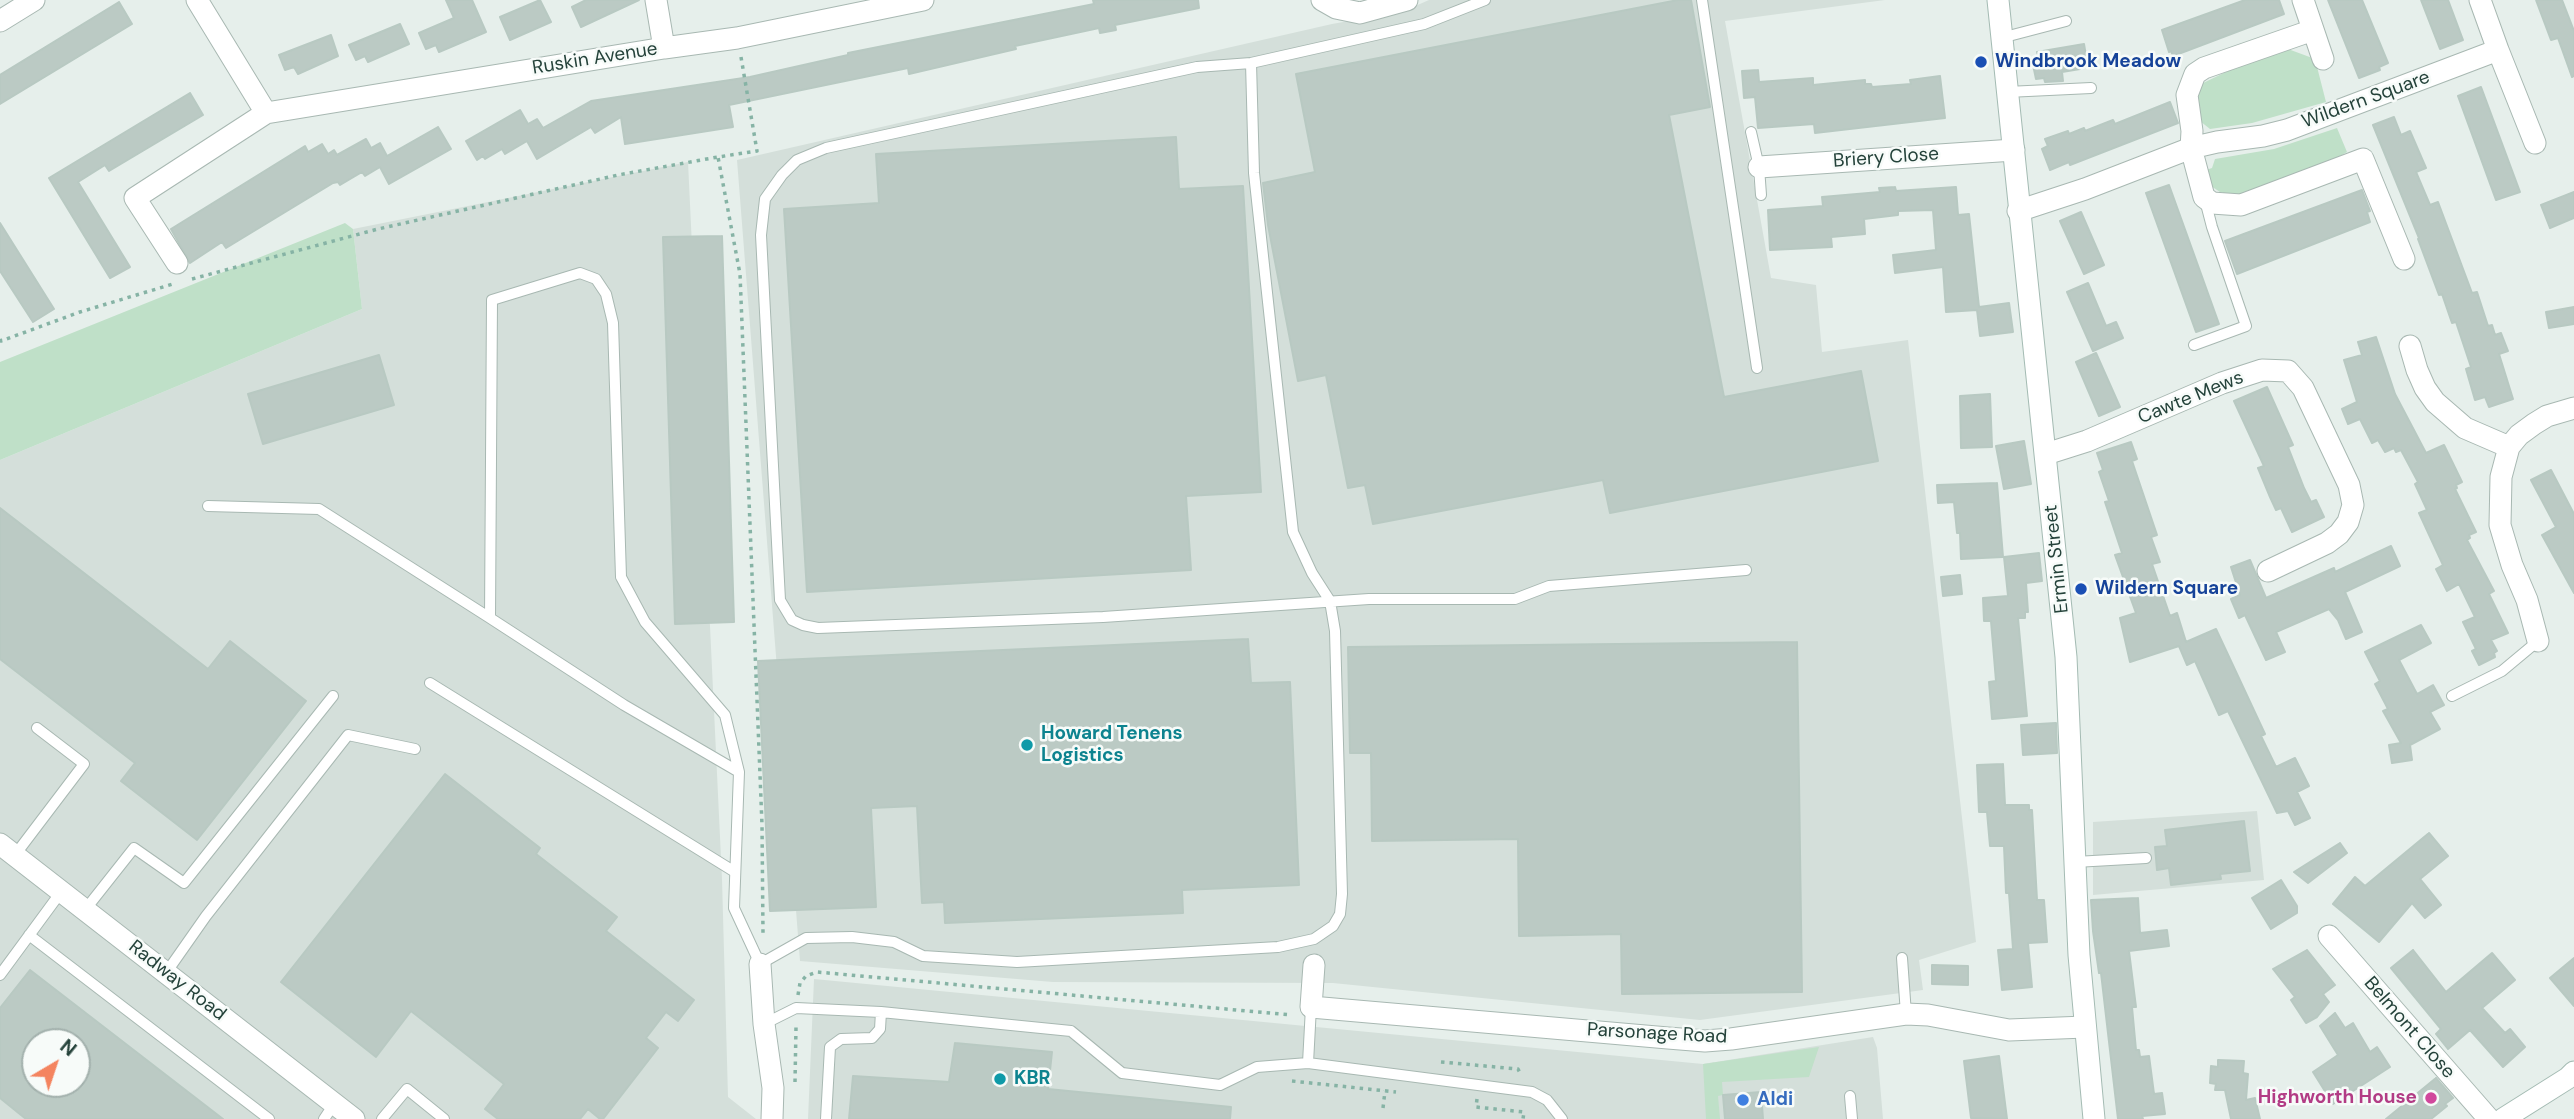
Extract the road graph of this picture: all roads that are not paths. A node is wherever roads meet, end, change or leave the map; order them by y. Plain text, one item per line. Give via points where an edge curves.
1 (34, 0) edge
2 (197, 0) edge
3 (656, 0) edge
4 (923, 0) edge
5 (1322, 0) edge
6 (1407, 0) edge
7 (1485, 0) edge
8 (1702, 0) edge
9 (1998, 0) edge
10 (2303, 0) edge
11 (2480, 0) edge
12 (0, 21) edge
13 (2066, 21) dead end
14 (2313, 30) junction
15 (2001, 38) junction
16 (664, 48) junction
17 (2498, 50) junction
18 (2323, 59) dead end
19 (1251, 63) junction
20 (2091, 88) dead end
21 (2007, 92) junction
22 (266, 113) junction
23 (1751, 132) dead end
24 (2535, 143) dead end
25 (2191, 148) junction
26 (2014, 150) junction
27 (1759, 167) junction
28 (1761, 195) dead end
29 (2204, 197) junction
30 (2018, 211) junction
31 (2404, 258) dead end
32 (175, 274) road end
33 (2194, 345) dead end
34 (2410, 346) dead end
35 (1757, 368) dead end
36 (2574, 408) edge
37 (2509, 447) junction
38 (2046, 454) junction
39 (208, 506) dead end
40 (1746, 570) dead end
41 (2268, 571) dead end
42 (1330, 601) junction
43 (490, 618) junction
44 (2538, 641) joint
45 (430, 683) dead end
46 (333, 696) dead end
47 (2452, 696) dead end
48 (37, 728) dead end
49 (415, 749) dead end
50 (739, 772) junction
51 (4, 847) edge
52 (2146, 858) dead end
53 (2075, 862) junction
54 (735, 872) junction
55 (61, 891) junction
56 (85, 910) junction
57 (29, 935) junction
58 (2329, 936) dead end
59 (1314, 939) junction
60 (1902, 958) dead end
61 (760, 964) junction
62 (1314, 965) joint
63 (166, 973) junction
64 (0, 975) edge
65 (1311, 1007) junction
66 (881, 1012) junction
67 (1906, 1014) junction
68 (764, 1024) junction
69 (2085, 1027) junction
70 (1308, 1063) junction
71 (2572, 1078) edge
72 (1850, 1096) dead end
73 (329, 1111) edge
74 (269, 1119) edge
75 (354, 1119) edge
76 (382, 1119) edge
77 (444, 1119) edge
78 (772, 1119) edge
79 (826, 1119) edge
80 (1562, 1119) edge
81 (1852, 1119) edge
82 (2094, 1119) edge
83 (2489, 1119) edge
84 (2503, 1119) edge

1 - 12 street
2 - 22 street
3 - 16 street
4 - 16 street, Ruskin Avenue
5 - 6 street via 1360,13
7 - 19 lane via 1424,24
8 - 35 lane
9 - 15 street, Ermin Street
10 - 14 street
11 - 17 street
13 - 15 lane
14 - 18 street
14 - 25 street via 2195,74 2187,94
15 - 21 street, Ermin Street
16 - 22 street, Ruskin Avenue
17 - 24 street
17 - 25 street, Wildern Square via 2287,130
19 - 42 lane via 1254,173 1293,533
19 - 42 lane via 1197,67 826,148 797,160 782,175 765,199 761,235 780,600 792,620 818,628 1103,617
20 - 21 lane
21 - 26 street, Ermin Street
22 - 32 street, Ruskin Avenue via 135,198
23 - 27 lane
25 - 29 street
25 - 30 street, Wildern Square
26 - 27 street, Briery Close
26 - 30 street, Ermin Street
27 - 28 lane
29 - 31 street via 2212,203 2241,205 2363,159
29 - 33 lane via 2246,326
30 - 38 street, Ermin Street
34 - 37 street via 2435,402 2465,428
36 - 37 street via 2540,420
37 - 44 street via 2501,477 2500,525
38 - 41 street, Cawte Mews via 2222,383 2262,370 2288,371 2303,387 2349,485 2353,505 2339,534
38 - 53 street, Ermin Street via 2066,657
39 - 43 lane via 319,509
40 - 42 lane via 1549,586 1515,599
42 - 59 lane via 1335,631 1342,894 1333,926
43 - 50 lane via 624,705
43 - 50 lane via 492,300 580,273 596,279 606,293 613,323 621,577 645,622 726,715
44 - 47 lane via 2502,671
45 - 54 lane
46 - 56 lane via 184,883 134,848
48 - 51 lane via 84,764
49 - 63 lane via 348,735
50 - 54 lane
51 - 55 street, Radway Road
52 - 53 lane
53 - 69 street, Ermin Street
54 - 61 lane via 734,908
55 - 56 street, Radway Road
55 - 57 lane
56 - 63 street, Radway Road
57 - 64 lane
57 - 74 lane
58 - 83 street, Belmont Close
59 - 61 lane via 1278,947 1017,962 923,956 894,942 852,937 806,938
59 - 62 lane
60 - 67 lane
61 - 68 street
62 - 65 street
63 - 73 street, Radway Road
65 - 67 street, Parsonage Road via 1705,1041
65 - 70 lane
66 - 68 lane via 796,1008
66 - 70 lane via 1071,1031 1122,1073 1220,1085 1257,1068
66 - 79 lane via 880,1029 872,1038 841,1040 830,1046
67 - 69 street, Parsonage Road via 2009,1030
68 - 78 street via 773,1088
69 - 82 street, Ermin Street
70 - 80 lane via 1532,1092 1547,1100
71 - 84 street
72 - 81 lane
73 - 75 street, Radway Road
76 - 77 lane via 407,1089

